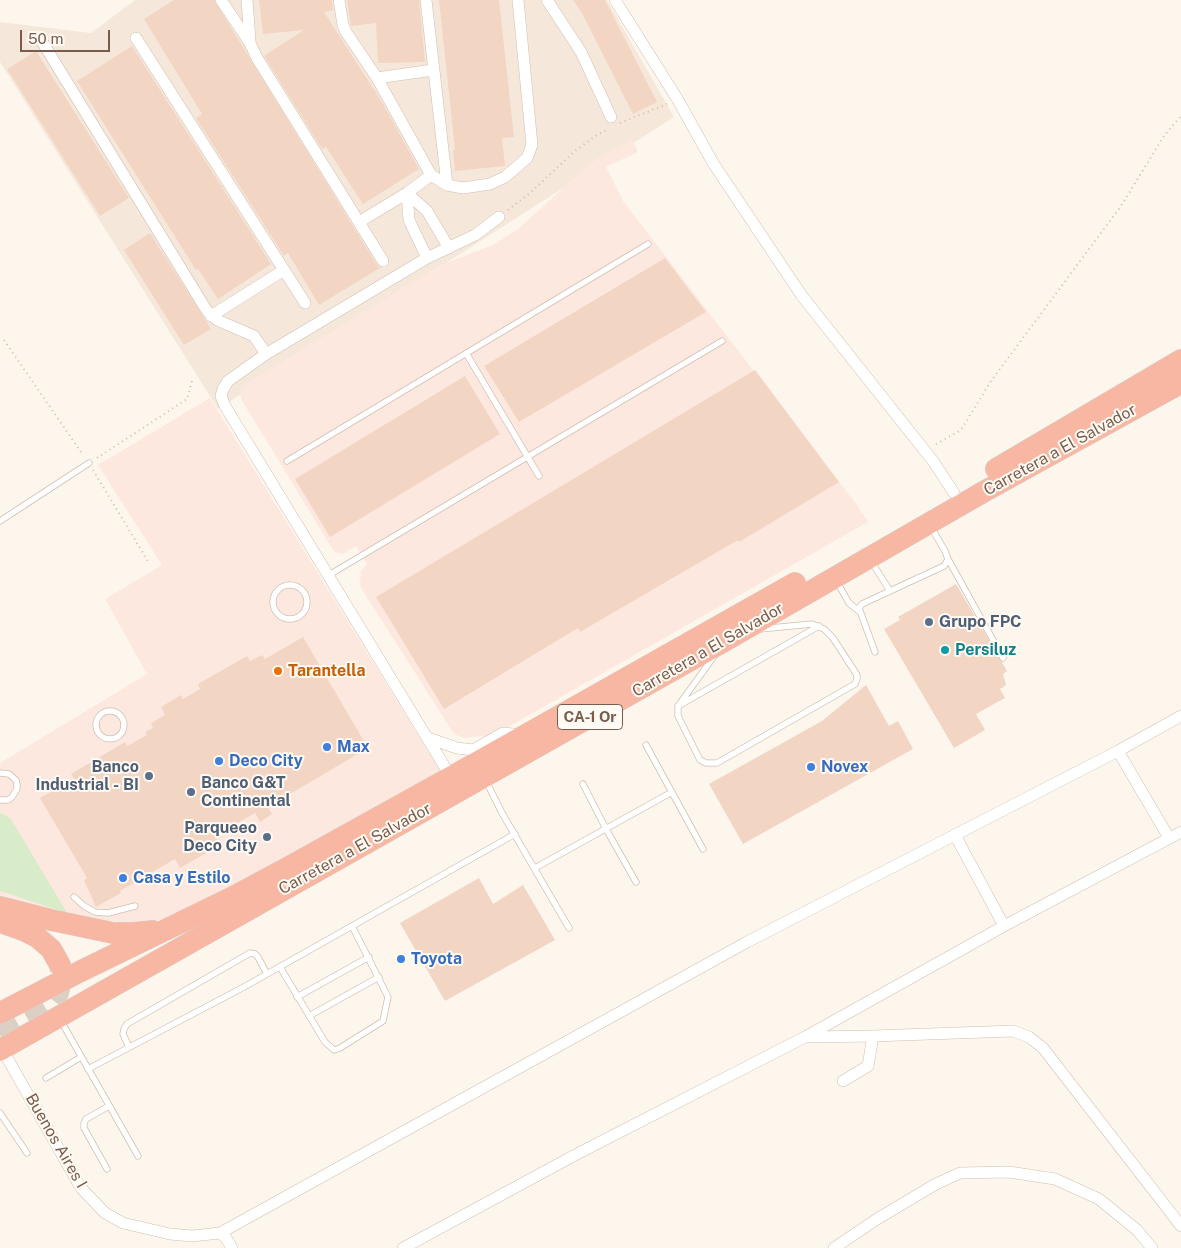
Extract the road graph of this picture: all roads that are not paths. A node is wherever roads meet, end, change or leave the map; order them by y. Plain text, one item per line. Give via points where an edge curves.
1 (222, 0) edge
2 (248, 0) edge
3 (340, 0) edge
4 (426, 0) edge
5 (518, 0) edge
6 (547, 0) edge
7 (615, 0) edge
8 (136, 38) dead end
9 (42, 43) dead end
10 (250, 43) junction
11 (434, 70) junction
12 (377, 78) junction
13 (614, 123) road end
14 (431, 175) junction
15 (447, 185) junction
16 (407, 193) junction
17 (499, 217) road end
18 (359, 222) junction
19 (648, 244) dead end
20 (449, 248) junction
21 (427, 258) junction
22 (382, 261) dead end
23 (284, 270) junction
24 (305, 303) dead end
25 (211, 316) junction
26 (722, 341) dead end
27 (266, 354) junction
28 (466, 354) junction
29 (1181, 354) edge
30 (1181, 360) edge
31 (1181, 379) edge
32 (1181, 384) edge
33 (1118, 399) junction
34 (1142, 405) junction
35 (527, 457) junction
36 (287, 461) dead end
37 (89, 463) road end
38 (539, 476) dead end
39 (954, 493) junction
40 (0, 521) edge
41 (929, 524) junction
42 (869, 558) junction
43 (948, 559) junction
44 (329, 575) junction
45 (834, 578) junction
46 (890, 591) junction
47 (277, 592) joint
48 (860, 612) junction
49 (818, 626) junction
50 (734, 635) junction
51 (875, 652) dead end
52 (1003, 658) dead end
53 (678, 706) junction
54 (1181, 716) edge
55 (97, 719) joint
56 (526, 735) junction
57 (428, 738) junction
58 (646, 745) dead end
59 (1118, 751) junction
60 (0, 773) edge
61 (451, 777) junction
62 (484, 777) junction
63 (583, 784) dead end
64 (672, 792) junction
65 (0, 800) edge
66 (606, 829) junction
67 (1181, 832) edge
68 (515, 834) junction
69 (955, 835) junction
70 (1170, 838) junction
71 (703, 849) dead end
72 (535, 868) junction
73 (636, 882) dead end
74 (74, 897) dead end
75 (135, 906) dead end
76 (0, 907) edge
77 (0, 922) edge
78 (352, 926) junction
79 (1004, 926) junction
80 (569, 928) dead end
81 (165, 929) junction
82 (23, 930) junction
83 (0, 934) edge
84 (368, 957) junction
85 (60, 965) tunnel mouth
86 (280, 967) junction
87 (267, 974) junction
88 (378, 977) junction
89 (297, 997) junction
90 (0, 1013) edge
91 (309, 1016) junction
92 (59, 1017) junction
93 (873, 1036) junction
94 (805, 1037) junction
95 (129, 1047) junction
96 (1, 1049) edge
97 (81, 1057) junction
98 (88, 1069) junction
99 (46, 1078) dead end
100 (843, 1081) dead end
101 (109, 1106) junction
102 (0, 1113) edge
103 (27, 1152) dead end
104 (138, 1156) dead end
105 (107, 1169) dead end
106 (1181, 1226) edge
107 (220, 1233) junction
108 (232, 1248) edge
109 (404, 1248) edge
110 (834, 1248) edge
111 (1152, 1248) edge

1 - 10 street
2 - 10 street
3 - 12 street via 343,25
4 - 11 street
5 - 15 street via 532,146 520,166 497,182 464,188
6 - 13 street via 581,52
7 - 39 street via 713,163 802,296
8 - 23 street
9 - 25 street
10 - 18 street
11 - 12 street
11 - 15 street
12 - 14 street
14 - 15 street
14 - 16 street
16 - 18 street
16 - 20 street via 427,211
16 - 21 street via 409,220
17 - 20 street via 475,235
18 - 22 street
19 - 28 lane
20 - 21 street
21 - 27 street
23 - 24 street
23 - 25 street
25 - 27 street via 254,336
26 - 35 lane
27 - 44 street via 228,381 222,396 225,406
28 - 35 lane
28 - 36 lane
29 - 33 highway
30 - 33 highway, Carretera a El Salvador / CA-1 Or
31 - 34 highway
32 - 34 highway, Carretera a El Salvador / CA-1 Or
33 - 39 highway, Carretera a El Salvador / CA-1 Or
34 - 41 highway, Carretera a El Salvador / CA-1 Or
35 - 38 lane
35 - 44 lane
37 - 40 lane
39 - 56 highway, Carretera a El Salvador / CA-1 Or
41 - 42 highway, Carretera a El Salvador / CA-1 Or
41 - 43 lane
42 - 45 highway, Carretera a El Salvador / CA-1 Or
42 - 46 lane
43 - 46 lane via 944,566
43 - 52 lane
44 - 57 street
45 - 48 lane via 849,603
45 - 50 highway, Carretera a El Salvador / CA-1 Or
46 - 48 lane via 862,604
47 - 47 lane via 274,607 281,616 298,617 306,609 306,598 300,589 291,585
48 - 51 lane
49 - 50 lane via 812,624
49 - 53 lane
49 - 53 lane via 833,638 857,675 855,684 846,690 711,764 700,760 678,716
50 - 53 lane
50 - 62 highway, Carretera a El Salvador / CA-1 Or
54 - 59 street
55 - 55 lane via 96,728 101,736 114,739 122,733 124,723 115,712 107,711
56 - 57 street via 503,733 473,750
56 - 61 highway, Carretera a El Salvador / CA-1 Or
57 - 61 street
58 - 64 lane
59 - 69 street
59 - 70 street
60 - 65 lane via 9,774 16,780 17,789 8,800
61 - 81 highway, Carretera a El Salvador / CA-1 Or via 233,897
62 - 68 lane
62 - 92 highway, Carretera a El Salvador / CA-1 Or
63 - 66 lane
64 - 66 lane
64 - 71 lane
66 - 72 lane
66 - 73 lane
67 - 70 street
68 - 72 lane
68 - 78 lane
69 - 79 street
69 - 107 street via 747,942
70 - 79 street
72 - 80 lane
74 - 75 lane via 95,912 108,913
76 - 81 highway via 113,933
77 - 82 highway
78 - 84 lane
78 - 86 lane
79 - 94 street
81 - 90 highway, Carretera a El Salvador / CA-1 Or
82 - 83 highway
82 - 85 highway via 46,944
84 - 88 lane
84 - 89 lane
86 - 87 lane
86 - 89 lane
87 - 95 lane
87 - 95 lane via 258,957 250,953 127,1024 123,1034
88 - 91 lane
88 - 91 lane via 387,994 383,1021 340,1048 330,1048
89 - 91 lane
92 - 96 highway, Carretera a El Salvador / CA-1 Or
92 - 97 lane
93 - 94 street
93 - 100 street via 868,1066
93 - 106 street via 1014,1031 1029,1037 1044,1048
94 - 109 street via 577,1154
95 - 98 lane
96 - 107 street, Buenos Aires I via 81,1188 105,1213 123,1223 170,1234
97 - 98 lane
97 - 99 lane
98 - 101 lane
101 - 104 lane
101 - 105 lane via 84,1123
102 - 103 lane
107 - 108 street
110 - 111 street via 876,1219 960,1173 1009,1172 1055,1179 1099,1199 1137,1230

